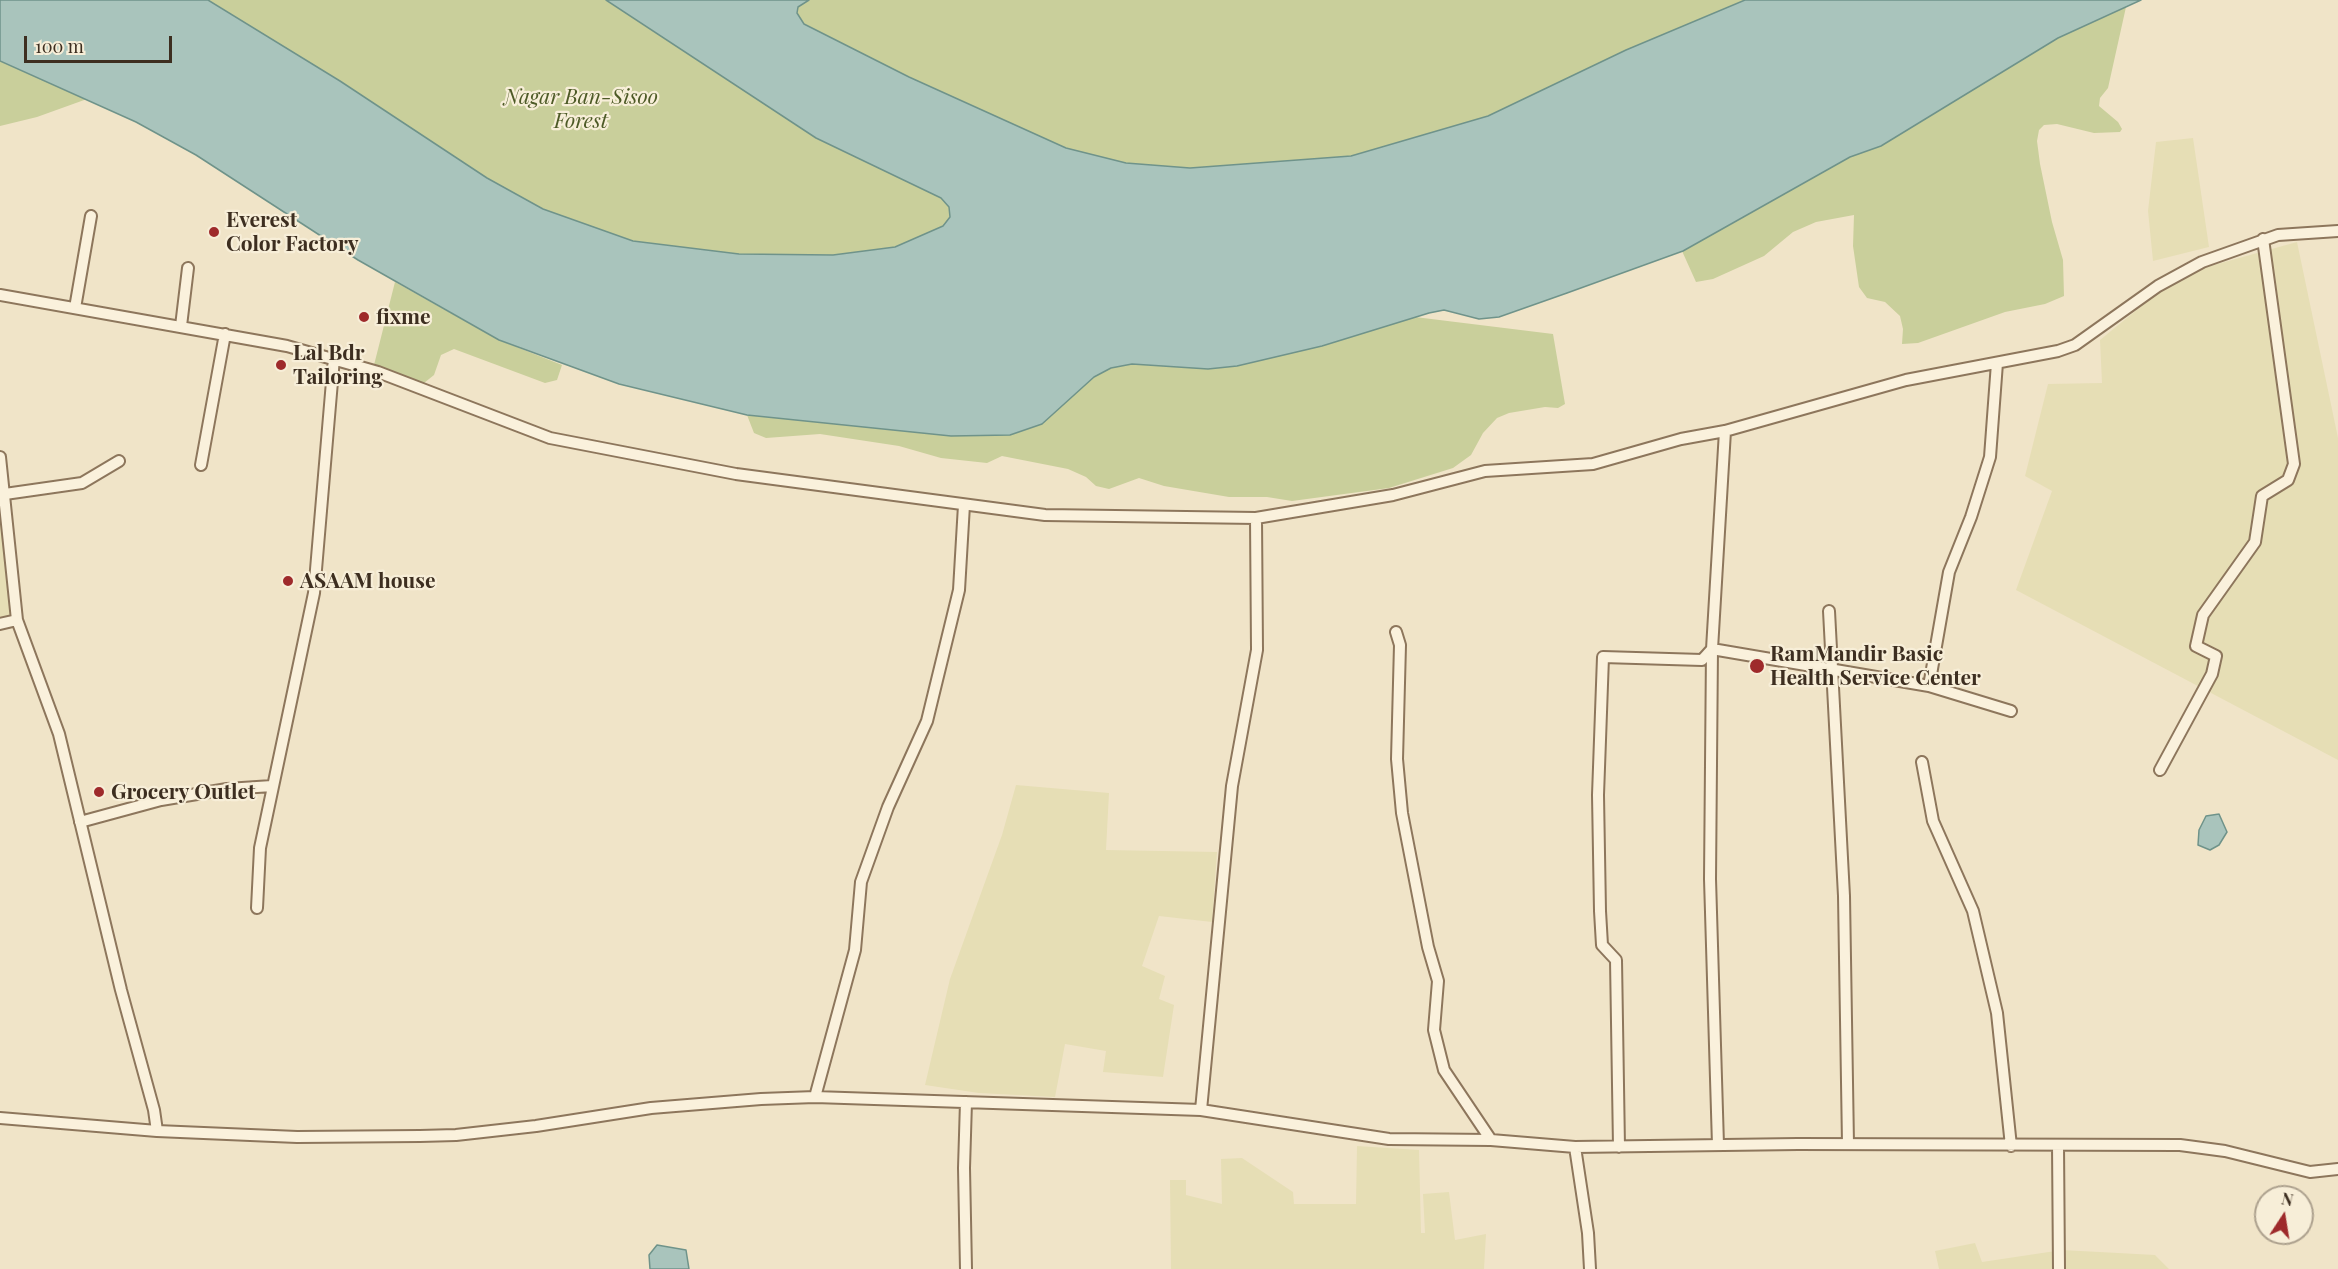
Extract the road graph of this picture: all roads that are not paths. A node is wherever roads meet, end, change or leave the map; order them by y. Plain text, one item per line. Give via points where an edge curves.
1 (91, 216) dead end
2 (2338, 231) edge
3 (2263, 239) junction
4 (188, 268) dead end
5 (0, 295) edge
6 (75, 308) junction
7 (181, 327) junction
8 (225, 334) junction
9 (334, 358) junction
10 (1997, 363) junction
11 (1725, 431) junction
12 (0, 457) edge
13 (119, 461) dead end
14 (201, 465) dead end
15 (5, 494) junction
16 (964, 505) junction
17 (1256, 518) junction
18 (1829, 611) dead end
19 (17, 620) junction
20 (0, 624) edge
21 (1396, 632) dead end
22 (1712, 649) junction
23 (1833, 670) junction
24 (1929, 686) junction
25 (2011, 711) dead end
26 (1922, 762) dead end
27 (2160, 770) dead end
28 (272, 786) junction
29 (80, 822) junction
30 (257, 908) dead end
31 (815, 1097) junction
32 (966, 1102) junction
33 (1201, 1110) junction
34 (0, 1119) edge
35 (157, 1131) junction
36 (1491, 1140) junction
37 (1848, 1144) junction
38 (1718, 1145) junction
39 (2058, 1145) junction
40 (2011, 1146) junction
41 (1575, 1147) junction
42 (1619, 1147) junction
43 (2338, 1169) edge
44 (966, 1269) edge
45 (1590, 1269) edge
46 (2059, 1269) edge

1 - 6 street
2 - 3 street
3 - 10 street via 2202,262 2166,281 2075,345
3 - 27 street via 2294,464 2288,480 2262,496 2255,542 2203,615 2196,646 2216,656 2212,674
4 - 7 street
5 - 6 street
6 - 7 street
7 - 8 street
8 - 9 street
8 - 14 street
9 - 16 street via 565,442 736,474
9 - 28 street via 314,593
10 - 11 street via 1906,380
10 - 24 street via 1990,457 1949,572
11 - 17 street via 1593,464 1485,471 1393,495
11 - 22 street
12 - 15 street
13 - 15 street via 82,483
15 - 19 street
16 - 17 street via 1045,515
16 - 31 street via 960,590 927,721 888,807 861,882 855,950
17 - 33 street via 1257,650 1232,786
18 - 23 street
19 - 20 street
19 - 29 street via 59,734
21 - 36 street via 1400,645 1397,759 1402,813 1438,981 1434,1030 1444,1070
22 - 23 street
22 - 38 street via 1710,879
22 - 42 street via 1702,660 1603,657 1598,795 1600,911 1602,945 1616,960
23 - 24 street
23 - 37 street via 1844,896
24 - 25 street
26 - 40 street via 1933,821 1973,911 1994,1002
28 - 29 street via 161,800
28 - 30 street via 260,848
29 - 35 street
31 - 32 street
31 - 35 street via 651,1108 456,1135 297,1137
32 - 33 street
32 - 44 street
33 - 36 street via 1389,1139
34 - 35 street
36 - 41 street
37 - 38 street
37 - 40 street
38 - 42 street
39 - 40 street
39 - 43 street via 2180,1145 2225,1151 2310,1172
39 - 46 street
41 - 42 street
41 - 45 street

